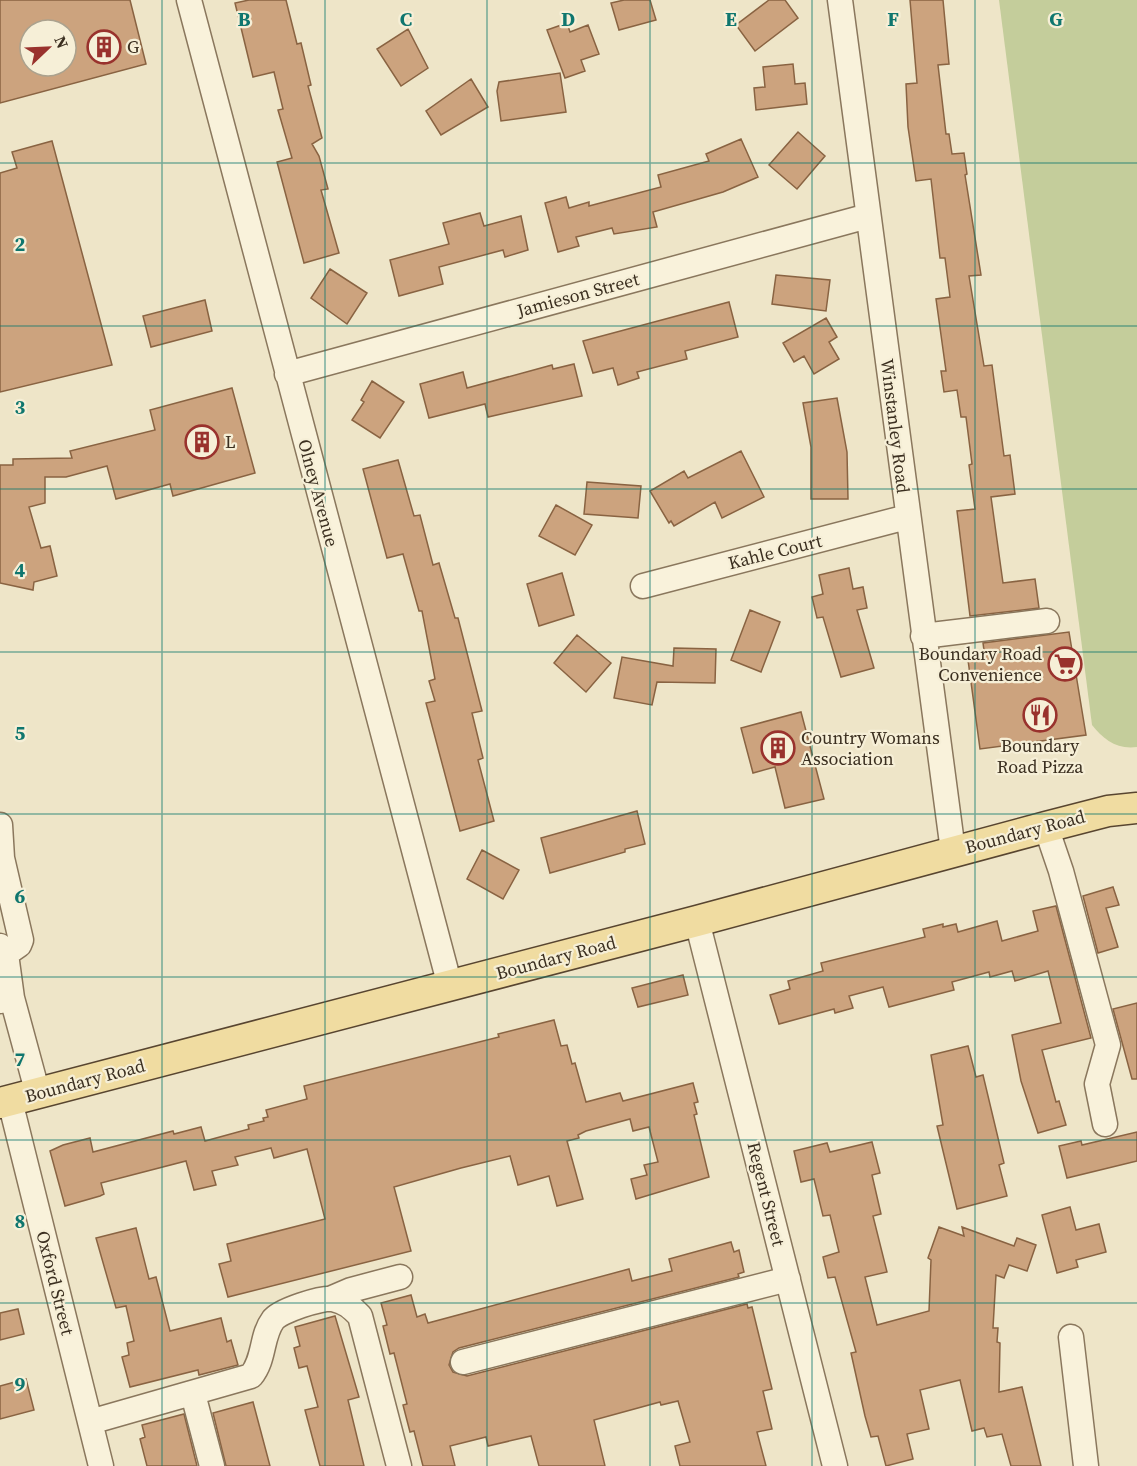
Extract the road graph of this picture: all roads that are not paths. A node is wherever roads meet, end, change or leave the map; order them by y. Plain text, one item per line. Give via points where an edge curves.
1 (189, 0) edge
2 (840, 0) edge
3 (868, 216) junction
4 (287, 374) junction
5 (907, 517) junction
6 (643, 585) dead end
7 (1047, 621) dead end
8 (922, 636) junction
9 (1137, 796) edge
10 (1124, 809) edge
11 (0, 825) edge
12 (1046, 827) junction
13 (953, 851) junction
14 (697, 921) junction
15 (3, 950) edge
16 (450, 986) junction
17 (6, 1000) edge
18 (16, 1099) edge
19 (1105, 1124) dead end
20 (400, 1277) dead end
21 (788, 1279) junction
22 (330, 1299) junction
23 (1071, 1337) dead end
24 (463, 1362) dead end
25 (193, 1394) junction
26 (90, 1422) junction
27 (101, 1466) edge
28 (212, 1466) edge
29 (399, 1466) edge
30 (835, 1466) edge
31 (1086, 1466) edge

1 - 4 street, Olney Avenue
2 - 3 street, Winstanley Road
3 - 4 street, Jamieson Street
3 - 5 street, Winstanley Road
4 - 16 street, Olney Avenue
5 - 6 street, Kahle Court
5 - 8 street, Winstanley Road
7 - 8 street
8 - 13 street, Winstanley Road
9 - 10 main road, Boundary Road
10 - 12 main road, Boundary Road
11 - 15 street via 2,858 21,940 19,945
12 - 13 main road, Boundary Road
12 - 19 street via 1062,872 1108,1045 1098,1084
13 - 14 main road, Boundary Road
14 - 16 main road, Boundary Road
14 - 21 street, Regent Street
15 - 17 street, Oxford Street
16 - 18 main road, Boundary Road
17 - 18 street, Oxford Street
18 - 26 street, Oxford Street
20 - 22 street
21 - 24 street
21 - 30 street, Regent Street
22 - 25 street via 280,1313 272,1321 261,1362 251,1376
22 - 29 street via 349,1304 360,1316
23 - 31 street
25 - 26 street
25 - 28 street
26 - 27 street, Oxford Street

